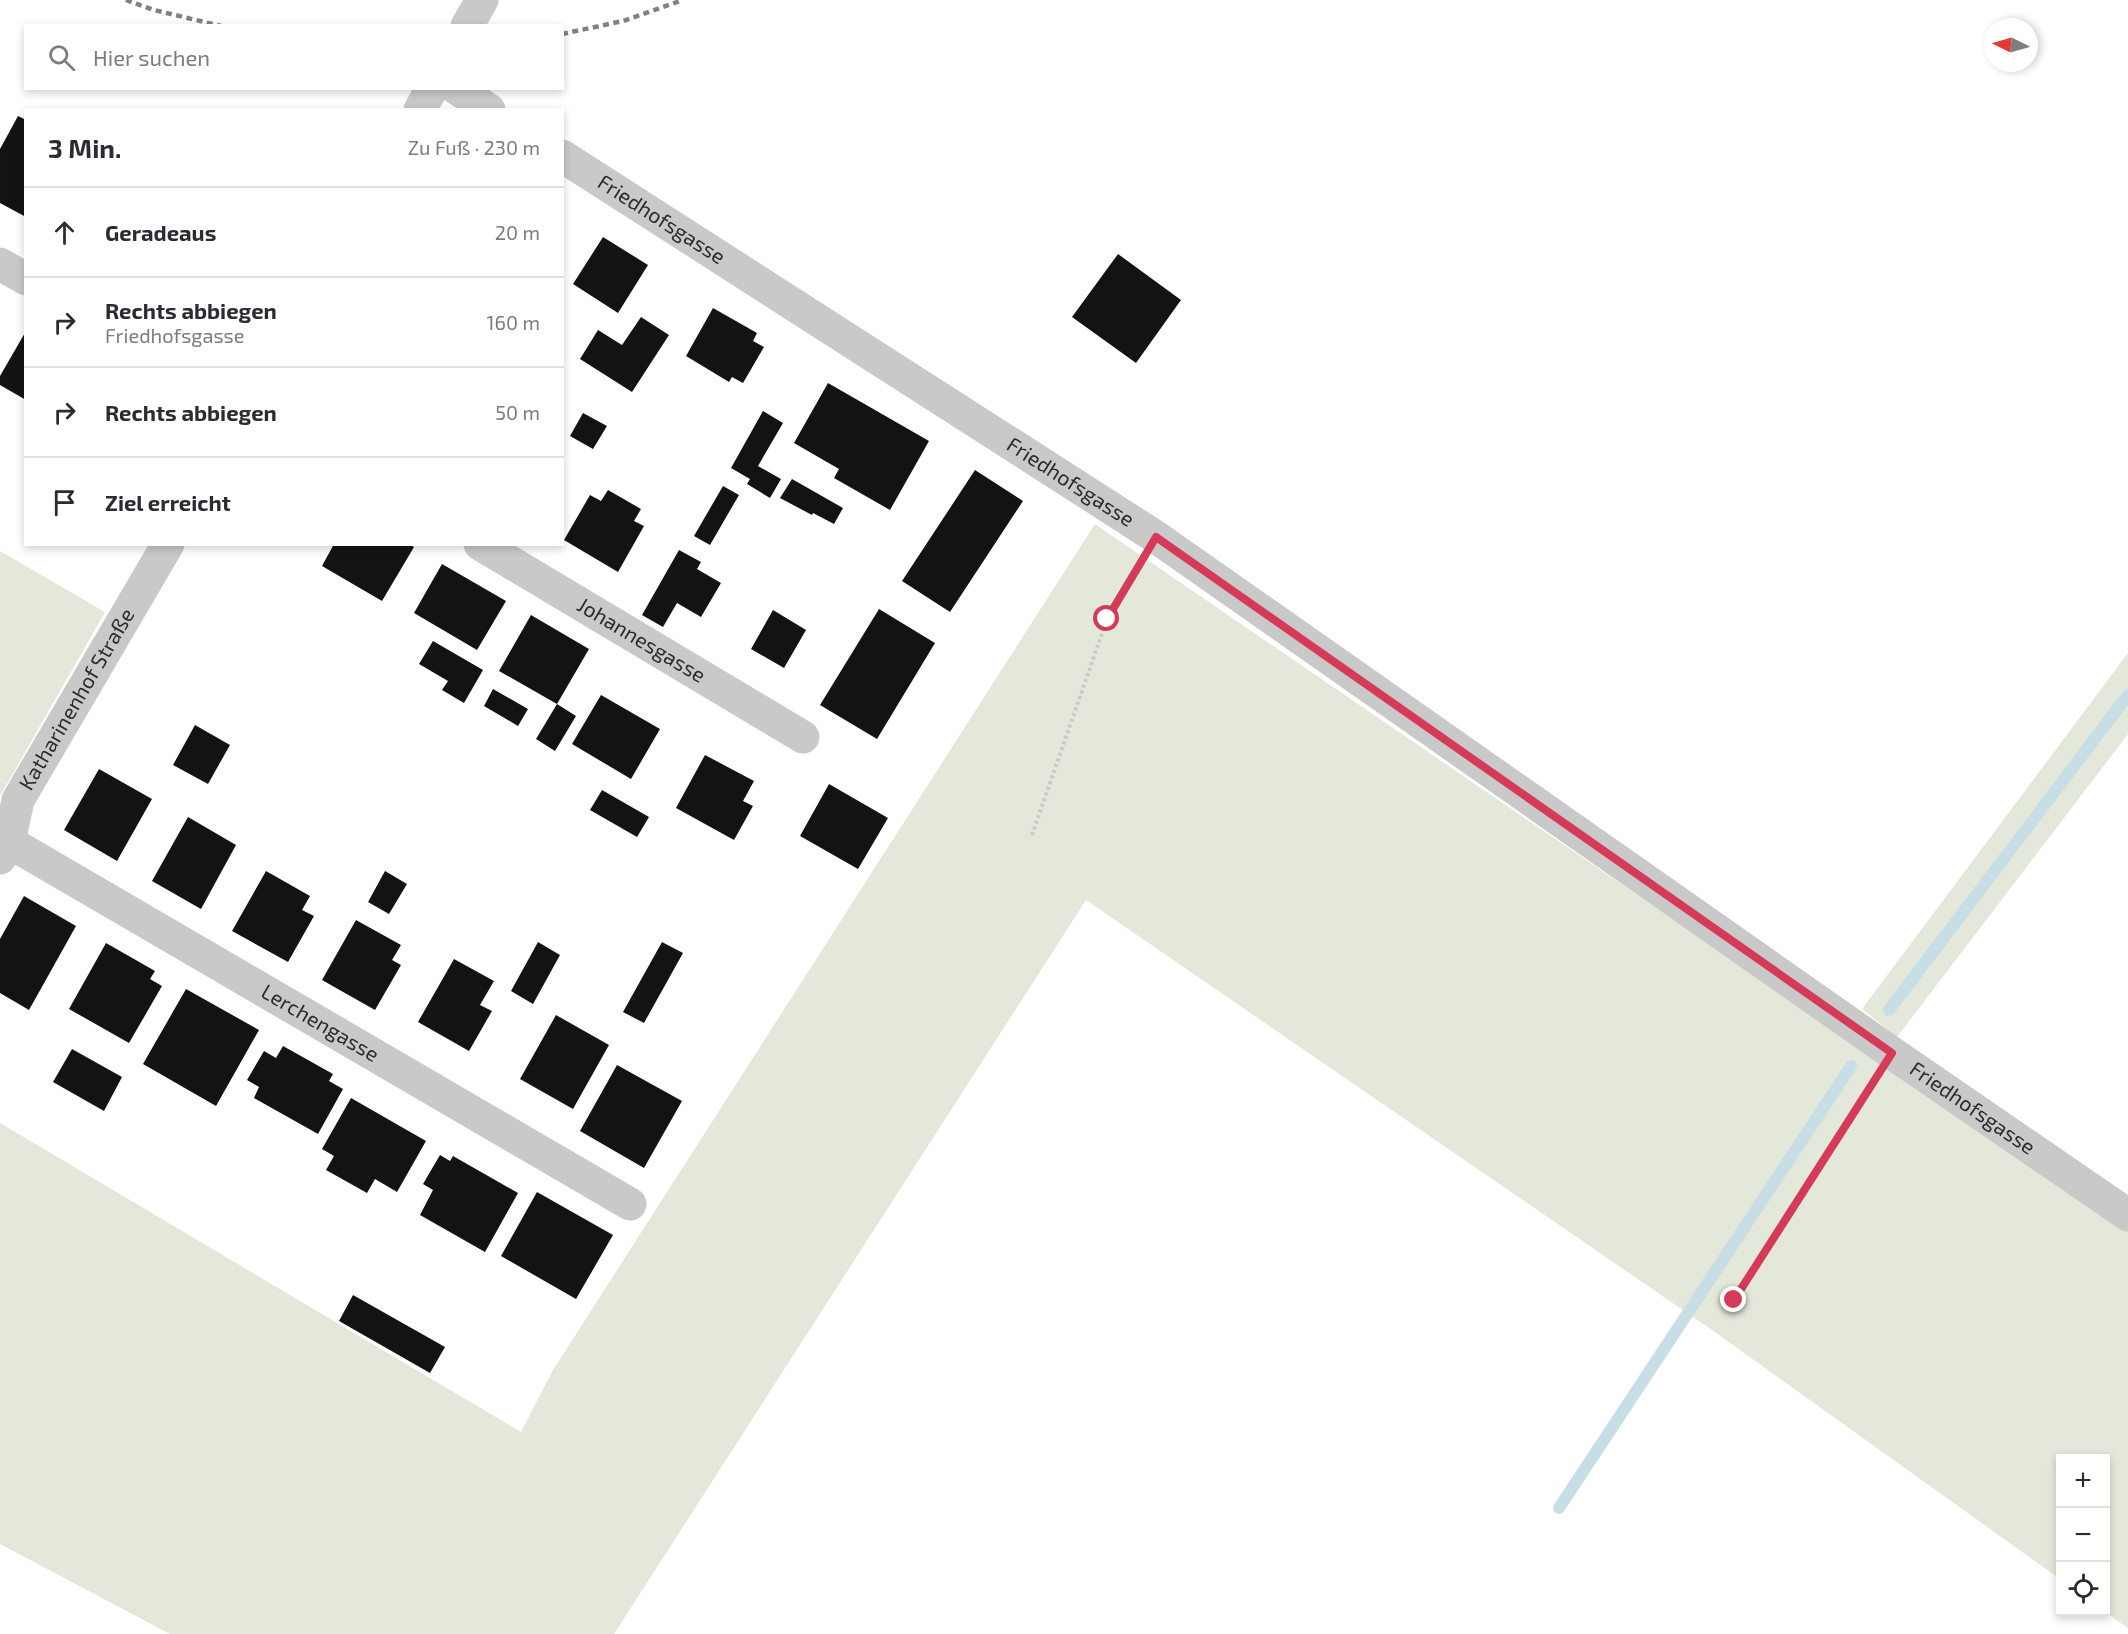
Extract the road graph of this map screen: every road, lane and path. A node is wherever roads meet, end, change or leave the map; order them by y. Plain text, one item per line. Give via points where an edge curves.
1 (482, 0) edge
2 (468, 24) edge
3 (431, 90) edge
4 (459, 90) edge
5 (421, 108) edge
6 (486, 108) edge
7 (564, 157) edge
8 (0, 264) edge
9 (24, 278) edge
10 (1156, 537) junction
11 (167, 546) edge
12 (483, 546) edge
13 (803, 737) dead end
14 (1032, 835) dead end
15 (4, 850) edge
16 (1892, 1053) junction
17 (630, 1204) dead end
18 (2128, 1215) edge
19 (1734, 1300) dead end

1 - 2 street
3 - 5 street
4 - 6 street
7 - 10 street, Friedhofsgasse
8 - 9 street
10 - 14 path via 1107,619
10 - 16 street, Friedhofsgasse
11 - 15 street, Katharinenhof Straße via 18,800
12 - 13 street, Johannesgasse
15 - 17 street, Lerchengasse
16 - 18 street, Friedhofsgasse
16 - 19 path

